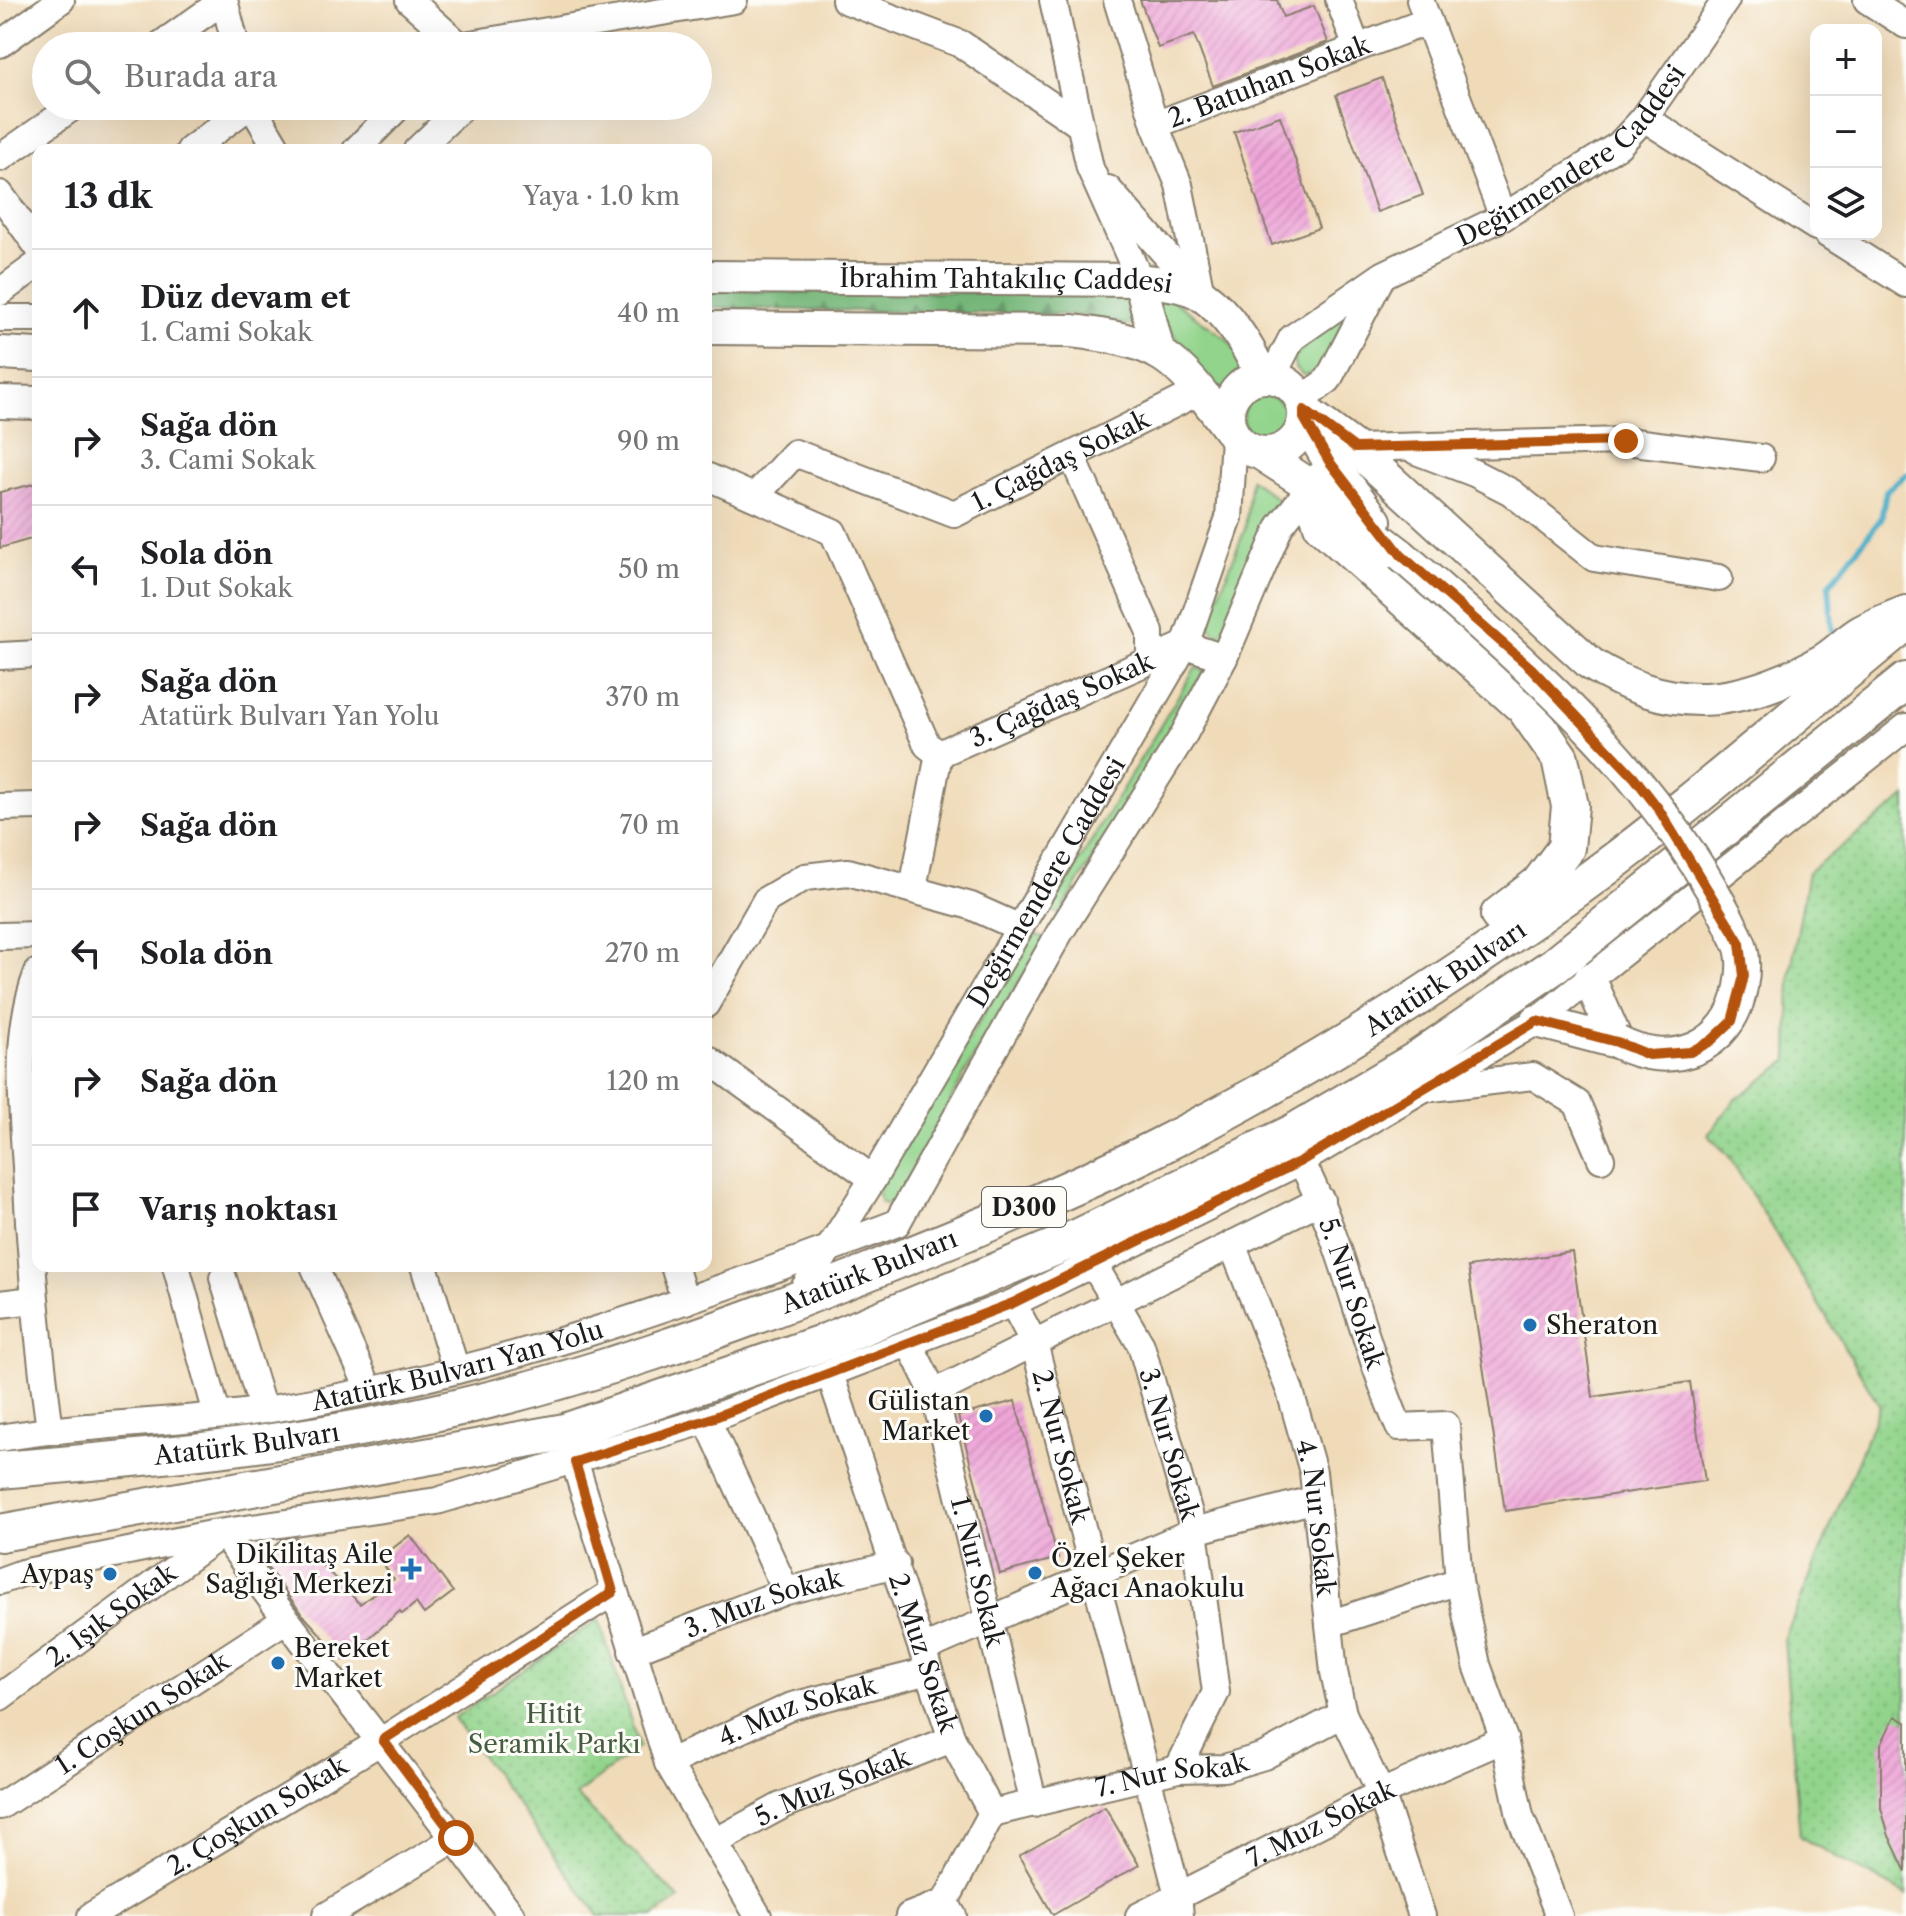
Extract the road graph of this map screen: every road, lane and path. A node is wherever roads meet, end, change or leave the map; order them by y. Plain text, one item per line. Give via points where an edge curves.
1 (61, 0) edge
2 (224, 0) edge
3 (409, 0) edge
4 (734, 0) edge
5 (845, 0) edge
6 (1053, 0) edge
7 (1117, 0) edge
8 (1339, 0) edge
9 (1726, 0) edge
10 (1867, 0) edge
11 (685, 4) edge
12 (1424, 11) edge
13 (1906, 25) edge
14 (179, 32) edge
15 (232, 32) edge
16 (445, 32) edge
17 (561, 32) edge
18 (0, 44) edge
19 (1357, 48) junction
20 (1644, 118) junction
21 (54, 120) edge
22 (231, 120) edge
23 (259, 120) edge
24 (385, 120) edge
25 (448, 120) edge
26 (1080, 125) junction
27 (1155, 125) junction
28 (198, 144) edge
29 (274, 144) edge
30 (362, 144) edge
31 (423, 144) edge
32 (0, 158) edge
33 (1090, 168) junction
34 (0, 194) edge
35 (1503, 217) junction
36 (1810, 223) edge
37 (32, 239) edge
38 (1836, 240) edge
39 (32, 268) edge
40 (1383, 275) junction
41 (712, 277) edge
42 (1140, 280) junction
43 (1906, 284) edge
44 (0, 292) edge
45 (1201, 294) junction
46 (0, 318) edge
47 (32, 318) edge
48 (712, 328) edge
49 (1158, 351) junction
50 (0, 353) edge
51 (32, 355) edge
52 (1267, 377) junction
53 (1200, 391) junction
54 (0, 402) edge
55 (32, 403) edge
56 (1303, 409) junction
57 (1241, 440) junction
58 (1405, 447) junction
59 (1072, 456) junction
60 (1761, 458) dead end
61 (1332, 465) junction
62 (712, 478) edge
63 (755, 496) junction
64 (1719, 578) dead end
65 (1906, 593) edge
66 (1906, 612) edge
67 (1906, 622) edge
68 (1860, 632) junction
69 (1185, 645) junction
70 (32, 654) edge
71 (0, 656) edge
72 (1224, 658) junction
73 (1150, 661) junction
74 (1906, 681) edge
75 (1906, 727) edge
76 (939, 754) junction
77 (32, 806) edge
78 (0, 807) edge
79 (913, 888) junction
80 (1023, 921) junction
81 (1060, 932) junction
82 (32, 935) edge
83 (0, 936) edge
84 (1590, 980) junction
85 (1424, 991) junction
86 (712, 994) edge
87 (32, 997) edge
88 (1537, 1021) junction
89 (1617, 1042) junction
90 (712, 1062) edge
91 (1425, 1089) junction
92 (20, 1107) edge
93 (1601, 1159) dead end
94 (1301, 1161) junction
95 (873, 1179) junction
96 (1321, 1200) junction
97 (32, 1205) edge
98 (897, 1223) junction
99 (943, 1242) junction
100 (1232, 1244) junction
101 (829, 1249) junction
102 (1086, 1251) junction
103 (33, 1272) edge
104 (178, 1272) edge
105 (317, 1272) edge
106 (426, 1272) edge
107 (676, 1272) edge
108 (223, 1278) dead end
109 (33, 1300) junction
110 (685, 1301) junction
111 (796, 1301) junction
112 (1118, 1301) junction
113 (1013, 1303) junction
114 (0, 1304) edge
115 (909, 1343) junction
116 (1034, 1343) junction
117 (456, 1370) junction
118 (830, 1374) junction
119 (369, 1389) junction
120 (934, 1393) junction
121 (263, 1410) junction
122 (217, 1414) junction
123 (707, 1420) junction
124 (50, 1430) junction
125 (0, 1438) edge
126 (570, 1447) junction
127 (0, 1470) edge
128 (1316, 1499) junction
129 (1194, 1531) junction
130 (0, 1533) edge
131 (223, 1533) junction
132 (896, 1564) junction
133 (7, 1575) edge
134 (1096, 1575) junction
135 (1459, 1581) junction
136 (786, 1591) junction
137 (613, 1592) junction
138 (285, 1620) junction
139 (987, 1621) junction
140 (1329, 1624) junction
141 (632, 1651) junction
142 (926, 1660) junction
143 (0, 1697) edge
144 (1343, 1714) junction
145 (952, 1739) junction
146 (1504, 1739) junction
147 (383, 1740) junction
148 (668, 1763) junction
149 (1178, 1769) junction
150 (1146, 1778) junction
151 (1381, 1793) junction
152 (1034, 1804) junction
153 (0, 1806) edge
154 (992, 1813) junction
155 (456, 1838) junction
156 (715, 1842) junction
157 (1179, 1905) edge
158 (949, 1909) edge
159 (91, 1916) edge
160 (326, 1916) edge
161 (512, 1916) edge
162 (758, 1916) edge
163 (909, 1916) edge
164 (1139, 1916) edge
165 (1422, 1916) edge
166 (1559, 1916) edge

1 - 18 street
2 - 14 street
2 - 15 street
3 - 16 street
4 - 11 street
5 - 26 street via 961,44
6 - 26 street
7 - 27 street
8 - 19 street
9 - 20 street, Değirmendere Caddesi
10 - 13 street
11 - 17 street
12 - 19 street, 2. Batuhan Sokak
12 - 35 street
19 - 27 street, 2. Batuhan Sokak
20 - 35 street, Değirmendere Caddesi via 1619,145
20 - 36 street
21 - 32 street
22 - 28 street
23 - 29 street
24 - 30 street
25 - 31 street
26 - 33 street
27 - 45 street via 1179,185
33 - 42 street
33 - 45 street
34 - 37 street
35 - 40 street, Değirmendere Caddesi
38 - 43 street
39 - 44 street
40 - 52 street, Değirmendere Caddesi via 1292,338
40 - 56 street via 1328,380
41 - 42 main road, İbrahim Tahtakılıç Caddesi
42 - 45 main road, İbrahim Tahtakılıç Caddesi
42 - 49 main road
45 - 52 main road, İbrahim Tahtakılıç Caddesi via 1249,345
46 - 47 street
48 - 49 main road, İbrahim Tahtakılıç Caddesi via 1071,331 1140,342
49 - 53 main road, İbrahim Tahtakılıç Caddesi
50 - 51 main road
52 - 56 main road via 1290,385
52 - 57 main road via 1236,390 1227,409
53 - 57 main road, İbrahim Tahtakılıç Caddesi
53 - 59 street, 1. Çağdaş Sokak
54 - 55 main road
56 - 57 main road via 1299,434 1287,448
56 - 61 main road
57 - 61 main road, İbrahim Tahtakılıç Caddesi
57 - 69 street, Değirmendere Caddesi via 1229,518
58 - 60 street via 1626,441
58 - 61 street
58 - 64 street via 1511,492 1594,558
59 - 63 street, 1. Çağdaş Sokak via 954,514 795,453
59 - 73 street via 1150,632
61 - 68 main road via 1591,664 1636,690 1686,700 1738,694 1825,660
61 - 72 street, Değirmendere Caddesi via 1280,526
61 - 85 highway via 1322,525 1525,708 1551,741 1566,780 1571,829 1557,863 1454,954
61 - 89 main road, bridge via 1401,555 1531,668 1600,738 1658,808 1740,943 1744,976 1739,1000 1732,1021 1711,1041 1690,1052 1649,1055
62 - 63 street
63 - 76 street via 833,532 927,745
65 - 68 street
66 - 68 main road
67 - 85 highway, Atatürk Bulvarı / D300 via 1567,896
69 - 72 street
69 - 73 street, 3. Çağdaş Sokak
69 - 80 street, Değirmendere Caddesi
70 - 71 street
72 - 81 street, Değirmendere Caddesi via 1183,736
73 - 76 street, 3. Çağdaş Sokak
74 - 102 highway, Atatürk Bulvarı / D300 via 1555,965 1413,1062
75 - 84 street
76 - 79 street
77 - 78 street
79 - 80 street
79 - 86 street via 848,872 805,877 766,900
80 - 81 street
80 - 95 street, Değirmendere Caddesi
81 - 98 street, Değirmendere Caddesi
82 - 83 street
84 - 88 street
84 - 89 main road
85 - 99 highway, Atatürk Bulvarı / D300 via 1254,1097 1152,1150
87 - 92 street via 24,1031
88 - 89 main road
88 - 91 street
90 - 95 street
91 - 93 street via 1533,1076 1577,1103
91 - 94 street
92 - 97 street
94 - 96 street, 5. Nur Sokak
94 - 102 street
95 - 101 street, Değirmendere Caddesi
96 - 100 street
96 - 135 street, 5. Nur Sokak via 1399,1427 1446,1425
98 - 99 street
98 - 101 street, Atatürk Bulvarı Yan Yolu
99 - 111 highway, Atatürk Bulvarı / D300
100 - 112 street
100 - 128 street, 4. Nur Sokak via 1290,1391
101 - 110 street, Atatürk Bulvarı Yan Yolu
101 - 111 street, Değirmendere Caddesi
102 - 112 street, 3. Nur Sokak
102 - 113 street
102 - 126 highway, Atatürk Bulvarı / D300 via 828,1341
103 - 109 street
104 - 122 street
105 - 119 street
106 - 117 street
107 - 110 street
108 - 121 street
109 - 114 street
109 - 124 street
110 - 117 street, Atatürk Bulvarı Yan Yolu
111 - 127 highway, Atatürk Bulvarı / D300 via 637,1357 435,1413 201,1453
112 - 116 street
112 - 129 street, 3. Nur Sokak via 1141,1345
113 - 115 street
113 - 116 street, 2. Nur Sokak
115 - 118 street
115 - 120 street, 1. Nur Sokak
116 - 120 street
116 - 134 street, 2. Nur Sokak
117 - 119 street, Atatürk Bulvarı Yan Yolu
118 - 123 street
118 - 132 street, 2. Muz Sokak
119 - 121 street, Atatürk Bulvarı Yan Yolu
120 - 139 street, 1. Nur Sokak
121 - 122 street, Atatürk Bulvarı Yan Yolu
122 - 124 street, Atatürk Bulvarı Yan Yolu
123 - 126 street
123 - 136 street
124 - 125 street, Atatürk Bulvarı Yan Yolu
126 - 130 highway, Atatürk Bulvarı / D300
126 - 131 street via 437,1501
126 - 137 street
128 - 129 street, 4. Muz Sokak
128 - 140 street, 4. Nur Sokak
129 - 134 street, 4. Muz Sokak
129 - 149 street, 3. Nur Sokak via 1216,1692
131 - 133 street
131 - 138 street
131 - 143 street, 2. Işık Sokak
132 - 136 street, 3. Muz Sokak
132 - 142 street, 2. Muz Sokak
134 - 139 street, 4. Muz Sokak
134 - 150 street, 2. Nur Sokak
135 - 140 street
135 - 146 street via 1477,1665
136 - 141 street, 3. Muz Sokak
137 - 141 street
137 - 147 street, 2. Çoşkun Sokak
138 - 147 street
138 - 153 street, 1. Coşkun Sokak
139 - 142 street, 4. Muz Sokak
139 - 152 street, 1. Nur Sokak
140 - 144 street, 4. Nur Sokak
141 - 148 street
142 - 145 street, 2. Muz Sokak
142 - 148 street, 4. Muz Sokak via 792,1706
144 - 149 street, 7. Nur Sokak via 1264,1756 1224,1768
144 - 151 street, 4. Nur Sokak
145 - 154 street, 2. Muz Sokak
145 - 156 street, 5. Muz Sokak via 781,1806
146 - 151 street, 7. Muz Sokak
146 - 166 street via 1520,1816
147 - 155 street
147 - 159 street, 2. Çoşkun Sokak
148 - 156 street
149 - 150 street, 7. Nur Sokak
150 - 152 street, 7. Nur Sokak
150 - 157 street, 2. Nur Sokak
151 - 157 street, 7. Muz Sokak
151 - 165 street, 4. Nur Sokak
152 - 154 street, 7. Nur Sokak
154 - 158 street
155 - 160 street
155 - 161 street
156 - 162 street
157 - 164 street, 7. Muz Sokak
158 - 163 street

